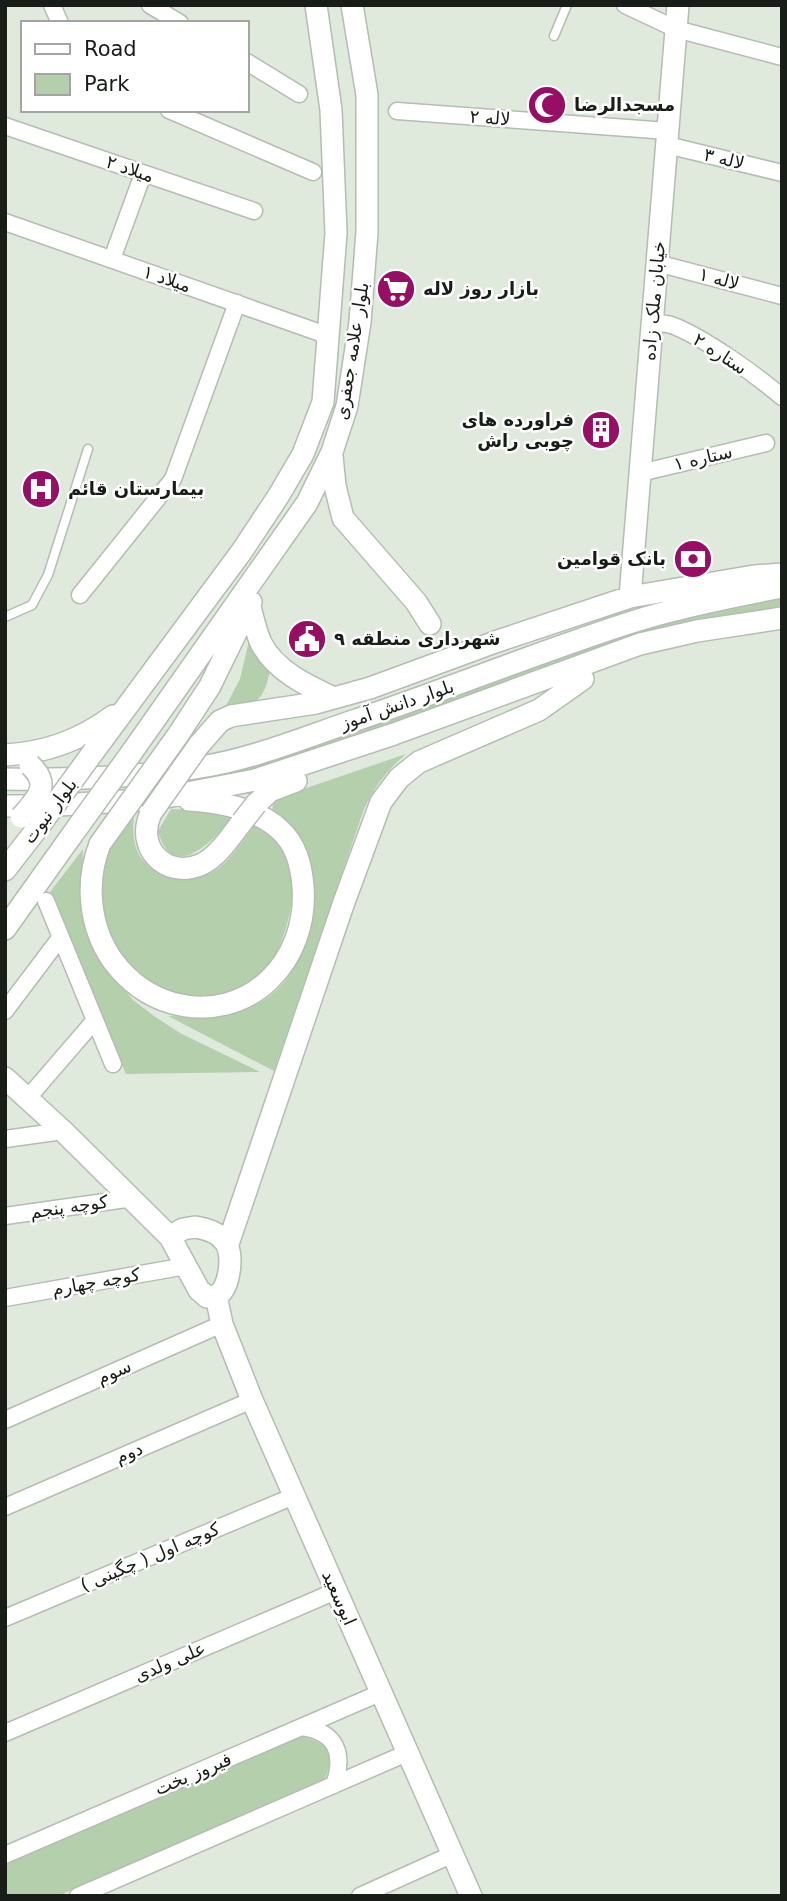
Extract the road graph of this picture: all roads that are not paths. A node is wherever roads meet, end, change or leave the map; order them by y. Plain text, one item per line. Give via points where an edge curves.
1 (52, 5) edge
2 (150, 5) edge
3 (567, 5) edge
4 (625, 5) edge
5 (678, 5) edge
6 (353, 8) edge
7 (317, 10) edge
8 (59, 21) edge
9 (177, 21) edge
10 (676, 29) junction
11 (554, 36) dead end
12 (782, 57) edge
13 (248, 63) edge
14 (362, 64) junction
15 (325, 67) junction
16 (299, 94) dead end
17 (397, 111) dead end
18 (174, 112) edge
19 (5, 126) edge
20 (667, 138) junction
21 (313, 172) dead end
22 (782, 173) edge
23 (143, 174) junction
24 (254, 211) dead end
25 (5, 222) edge
26 (112, 259) junction
27 (657, 263) junction
28 (782, 296) edge
29 (237, 303) junction
30 (652, 323) junction
31 (329, 336) junction
32 (782, 397) edge
33 (766, 443) dead end
34 (89, 449) dead end
35 (332, 452) junction
36 (640, 472) junction
37 (265, 565) junction
38 (782, 573) edge
39 (782, 587) edge
40 (80, 595) dead end
41 (629, 597) junction
42 (250, 607) junction
43 (5, 617) edge
44 (782, 619) edge
45 (430, 624) dead end
46 (583, 679) junction
47 (334, 698) junction
48 (126, 706) junction
49 (94, 751) joint
50 (6, 755) edge
51 (5, 779) edge
52 (153, 806) junction
53 (18, 818) edge
54 (77, 828) joint
55 (5, 870) edge
56 (46, 901) dead end
57 (5, 929) edge
58 (60, 937) junction
59 (5, 1012) edge
60 (94, 1020) junction
61 (113, 1064) dead end
62 (5, 1078) edge
63 (27, 1099) junction
64 (64, 1131) junction
65 (5, 1139) edge
66 (133, 1198) junction
67 (5, 1216) edge
68 (170, 1237) junction
69 (228, 1244) junction
70 (186, 1266) junction
71 (216, 1296) junction
72 (5, 1298) edge
73 (222, 1324) junction
74 (253, 1400) junction
75 (5, 1420) edge
76 (295, 1496) junction
77 (5, 1507) edge
78 (336, 1591) junction
79 (5, 1618) edge
80 (380, 1693) junction
81 (302, 1727) junction
82 (5, 1733) edge
83 (407, 1753) junction
84 (334, 1784) junction
85 (5, 1855) edge
86 (451, 1855) junction
87 (468, 1893) edge
88 (78, 1896) edge
89 (360, 1896) edge

1 - 8 street
2 - 9 street
3 - 11 lane
4 - 10 street
5 - 10 main road, خیابان ملک زاده
6 - 7 main road via 346,21 337,24 326,21
6 - 14 main road, بلوار علامه جعفری
7 - 15 main road, بلوار علامه جعفری
10 - 12 street
10 - 20 main road, خیابان ملک زاده
13 - 16 street
14 - 15 main road via 353,50 341,47 331,53
14 - 35 main road, بلوار علامه جعفری via 367,95 367,232 347,406
15 - 31 main road, بلوار علامه جعفری via 336,233
17 - 20 street, لاله ۲
18 - 21 street
19 - 23 street, میلاد ۲
20 - 22 street, لاله ۳
20 - 27 main road, خیابان ملک زاده
23 - 24 street, میلاد ۲
23 - 26 street
25 - 26 street, میلاد ۱
26 - 29 street, میلاد ۱
27 - 28 street, لاله ۱
27 - 30 main road, خیابان ملک زاده
29 - 31 street, میلاد ۱
29 - 40 street via 173,479
30 - 32 street, ستاره ۲ via 671,324 695,337
30 - 36 main road, خیابان ملک زاده
31 - 48 main road, بلوار علامه جعفری via 323,402 303,454 242,551
33 - 36 street, ستاره ۱
34 - 43 lane via 48,575 32,605
35 - 37 main road, بلوار علامه جعفری via 307,503
35 - 45 main road via 343,517
36 - 41 main road, خیابان ملک زاده
37 - 42 main road
37 - 54 main road, بلوار علامه جعفری, bridge
38 - 41 main road
39 - 51 main road, بلوار دانش آموز via 635,621 409,702 202,767 58,780
41 - 47 main road
42 - 47 main road via 262,645 278,666
42 - 52 main road, bridge via 210,686 100,844 91,874 92,910 106,950 122,974 160,999 181,1005 236,1001 268,983 295,942 302,917 302,871 292,844 271,822 237,808 215,803
44 - 46 main road
44 - 52 main road, بلوار دانش آموز via 640,644 290,770
46 - 52 main road, bridge via 277,788 256,804 213,857 199,865 166,864 153,854 146,832
46 - 69 main road via 539,710 419,762 381,802
47 - 52 main road, bridge via 220,721
48 - 49 main road, بلوار علامه جعفری
48 - 50 main road via 66,743
49 - 53 main road, بلوار نبوت, bridge
50 - 53 main road, bridge via 30,765 39,773 42,786 36,800
52 - 53 main road, بلوار دانش آموز via 44,806
53 - 55 main road, بلوار نبوت
54 - 57 main road, بلوار نبوت
56 - 58 street
58 - 59 street
58 - 60 street
60 - 61 street
60 - 63 street
62 - 63 main road
63 - 64 main road
64 - 65 street
64 - 66 main road
66 - 67 street, کوچه پنجم
66 - 68 main road
68 - 69 main road via 195,1227
68 - 70 main road
69 - 71 main road via 230,1263 224,1288
70 - 71 main road via 199,1290 207,1297
70 - 72 street, کوچه چهارم
71 - 73 main road, ابوسعید
73 - 74 main road, ابوسعید
73 - 75 street, سوم
74 - 76 main road, ابوسعید
74 - 77 street, دوم
76 - 78 main road, ابوسعید
76 - 79 street, کوچه اول ( چگینی )
78 - 80 main road, ابوسعید
78 - 82 street, علی ولدی
80 - 81 street, فیروز بخت
80 - 83 main road, ابوسعید
81 - 84 street via 330,1739 338,1753 340,1769
81 - 85 street, فیروز بخت
83 - 84 street
83 - 86 main road, ابوسعید
84 - 88 street
86 - 87 main road, ابوسعید
86 - 89 street

